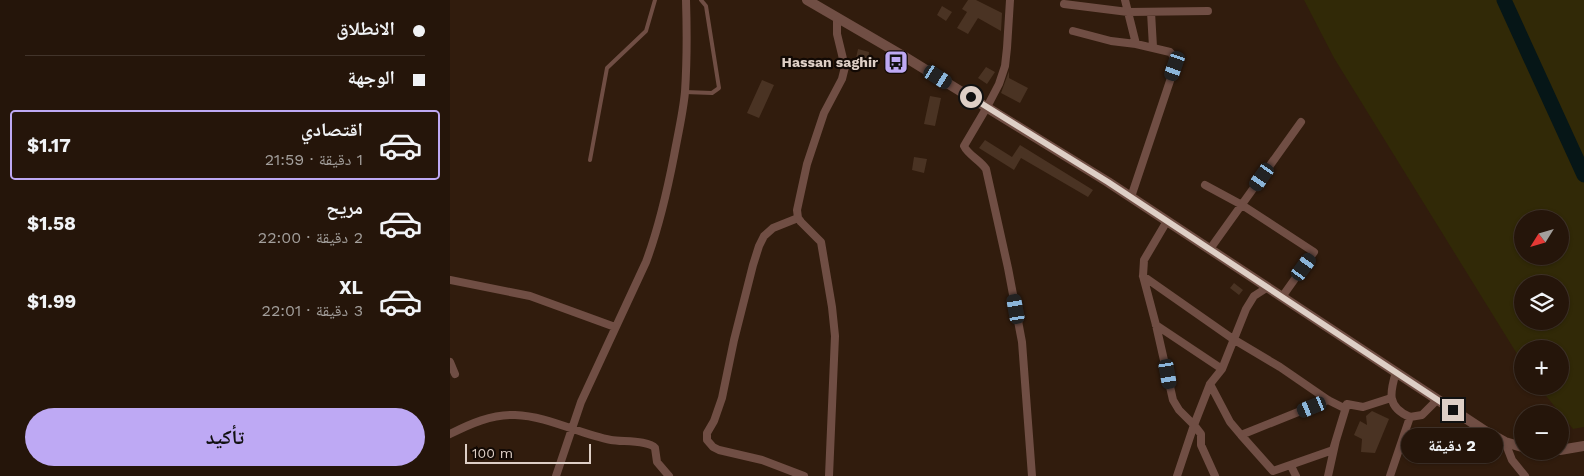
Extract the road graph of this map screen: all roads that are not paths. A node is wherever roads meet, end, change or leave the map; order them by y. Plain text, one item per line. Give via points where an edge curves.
1 (655, 0) edge
2 (686, 0) edge
3 (701, 0) edge
4 (806, 0) edge
5 (1010, 0) edge
6 (1125, 0) edge
7 (1064, 4) dead end
8 (1208, 11) dead end
9 (1128, 12) junction
10 (1151, 12) junction
11 (837, 18) junction
12 (1073, 31) dead end
13 (1136, 44) junction
14 (1153, 47) junction
15 (685, 92) junction
16 (987, 107) junction
17 (1301, 122) dead end
18 (590, 160) dead end
19 (1205, 185) dead end
20 (1131, 197) junction
21 (1242, 205) junction
22 (798, 218) junction
23 (1167, 221) junction
24 (1210, 249) junction
25 (1143, 276) junction
26 (450, 280) edge
27 (1268, 287) junction
28 (1282, 296) junction
29 (1156, 325) junction
30 (615, 327) junction
31 (1233, 339) junction
32 (450, 362) edge
33 (1222, 369) junction
34 (1396, 372) junction
35 (456, 374) dead end
36 (1210, 384) junction
37 (1391, 398) junction
38 (1328, 400) junction
39 (1437, 400) junction
40 (1347, 404) junction
41 (1410, 417) junction
42 (1194, 425) junction
43 (573, 428) junction
44 (450, 434) edge
45 (1241, 435) junction
46 (1336, 440) junction
47 (1505, 442) junction
48 (1514, 445) edge
49 (1584, 446) edge
50 (1569, 448) edge
51 (1291, 466) junction
52 (1269, 473) edge
53 (556, 476) edge
54 (670, 476) edge
55 (804, 476) edge
56 (829, 476) edge
57 (1032, 476) edge
58 (1177, 476) edge
59 (1215, 476) edge
60 (1296, 476) edge
61 (1328, 476) edge
62 (1390, 476) edge
63 (1525, 476) edge

1 - 18 lane via 646,30 607,68
2 - 15 street
3 - 15 lane via 706,6 719,88 712,93
4 - 11 street
5 - 16 street via 1005,66
6 - 9 street
7 - 9 street
8 - 10 street
9 - 10 street
9 - 13 street
10 - 14 street
11 - 16 street
11 - 22 street via 845,67 824,113 808,164
12 - 13 street
13 - 14 street
14 - 20 street via 1174,55 1175,66
15 - 30 street via 655,240
16 - 20 street
16 - 57 street via 964,146 986,168 1008,268 1022,342
17 - 21 street
19 - 21 street
20 - 23 street
21 - 24 street
21 - 28 street via 1314,252
22 - 55 street via 773,228 759,246 722,398 707,440 719,450 762,460
22 - 56 street via 821,242 832,307 835,336
23 - 24 street
23 - 25 street via 1144,260
24 - 27 street
25 - 29 street
25 - 31 street
26 - 30 street via 530,296
27 - 28 street
27 - 31 street via 1254,296
28 - 34 street
29 - 33 street
29 - 42 street via 1173,400
30 - 43 street via 581,402
31 - 33 street
31 - 38 street
32 - 35 street
33 - 36 street
34 - 37 street
34 - 39 street
36 - 42 street
36 - 45 street via 1230,422
37 - 40 street via 1363,407
37 - 41 street via 1401,413
38 - 40 street via 1344,408
38 - 45 street
39 - 41 street via 1422,415
39 - 47 street
40 - 46 street
41 - 62 street
42 - 58 street
42 - 59 street via 1201,434 1201,445
43 - 44 street via 516,415 488,418
43 - 53 street
43 - 54 street via 611,440 650,443 655,448 657,462
45 - 52 street via 1258,453
46 - 51 street via 1333,450
46 - 61 street
47 - 48 street
47 - 63 street via 1512,460
49 - 50 street
51 - 52 street
51 - 60 street

